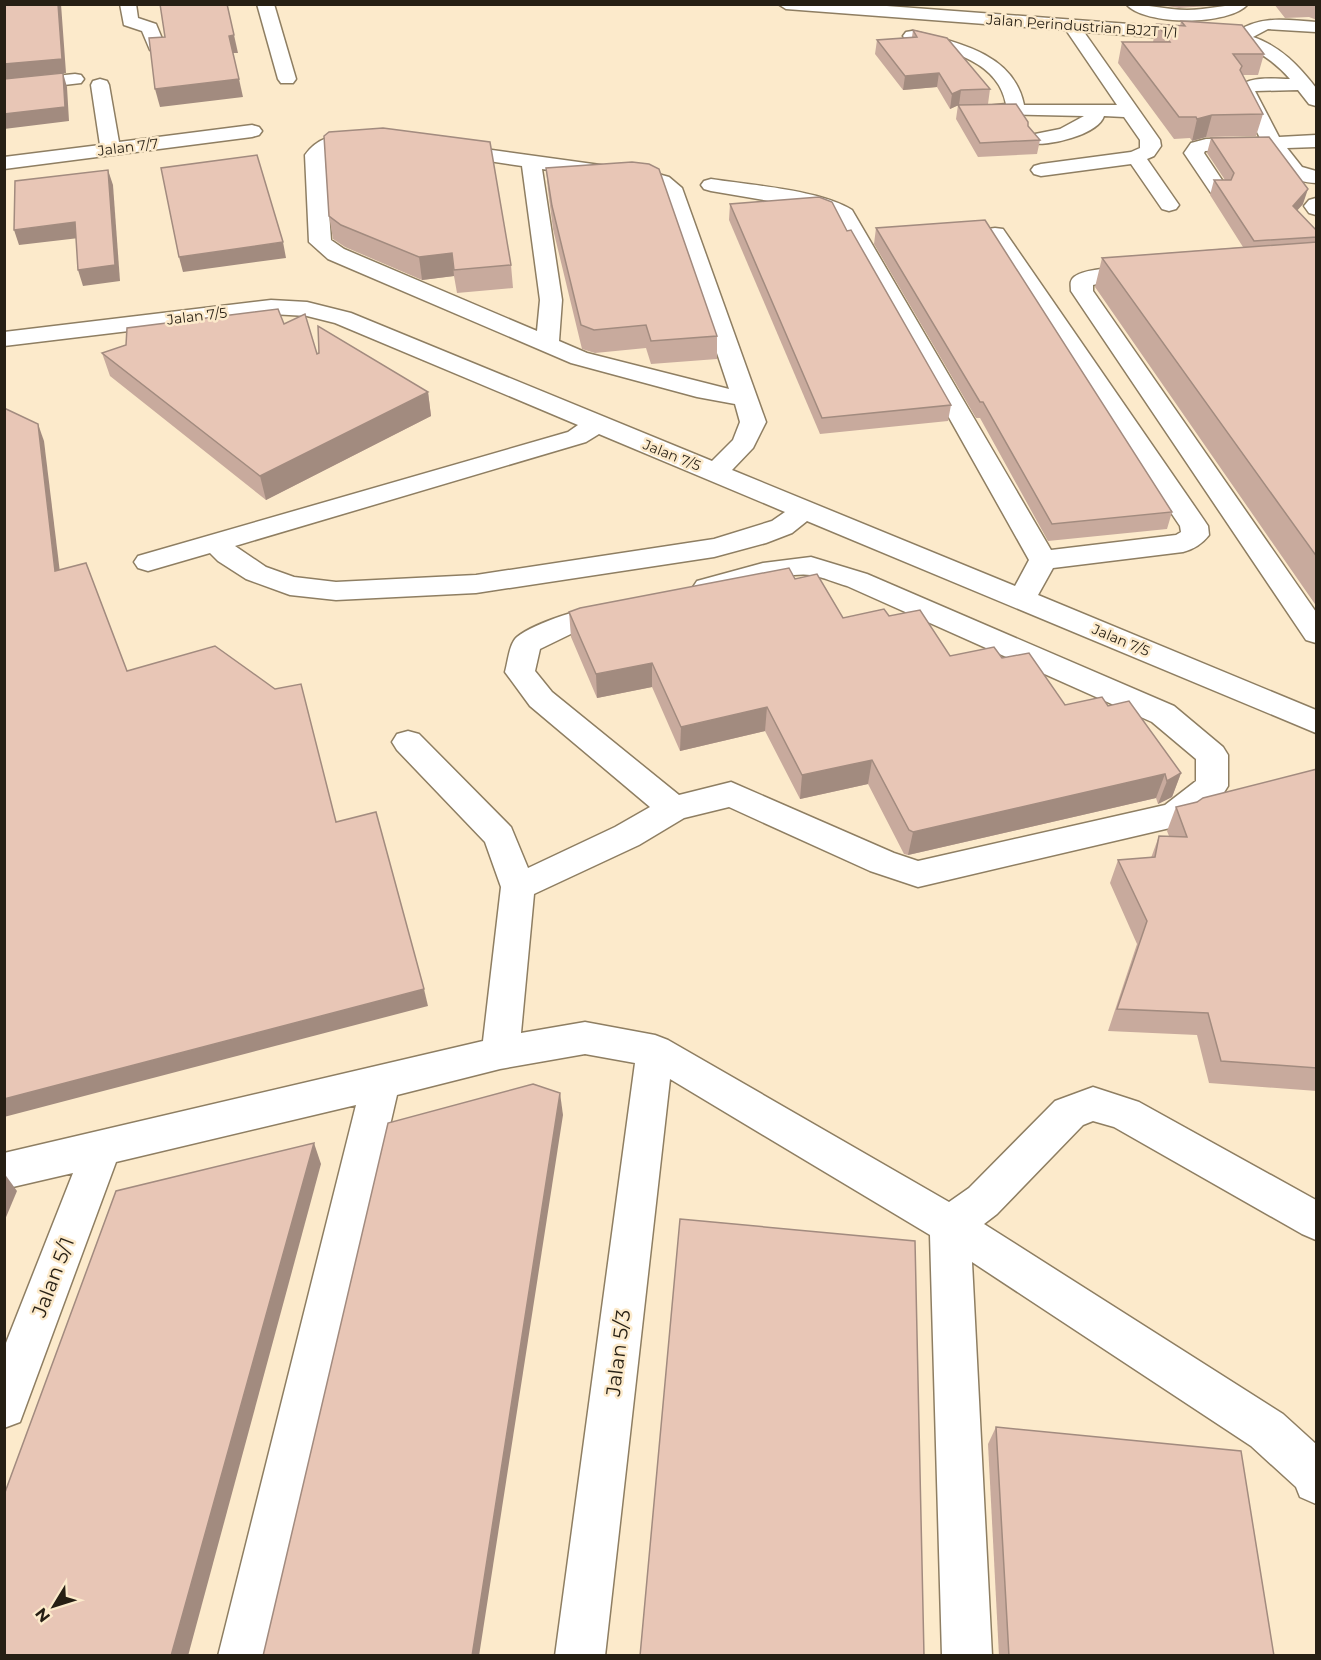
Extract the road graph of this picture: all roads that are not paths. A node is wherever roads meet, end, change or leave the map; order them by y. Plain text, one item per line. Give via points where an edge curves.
1 (128, 4) edge
2 (265, 4) edge
3 (786, 4) edge
4 (1134, 4) edge
5 (1240, 4) edge
6 (874, 10) junction
7 (1095, 12) dead end
8 (1202, 15) junction
9 (1071, 25) junction
10 (1317, 27) edge
11 (1105, 28) junction
12 (1210, 35) junction
13 (1239, 38) junction
14 (156, 46) edge
15 (75, 79) dead end
16 (287, 79) dead end
17 (1304, 84) junction
18 (100, 85) dead end
19 (4, 87) edge
20 (1317, 100) edge
21 (1016, 110) junction
22 (977, 111) edge
23 (1130, 111) junction
24 (1094, 112) junction
25 (252, 131) dead end
26 (1036, 139) edge
27 (390, 141) edge
28 (1317, 141) edge
29 (1273, 143) junction
30 (425, 146) edge
31 (110, 149) junction
32 (1136, 157) junction
33 (531, 161) junction
34 (4, 163) edge
35 (1041, 170) dead end
36 (1317, 177) edge
37 (711, 185) dead end
38 (1218, 189) edge
39 (1317, 204) edge
40 (1169, 205) dead end
41 (1317, 209) edge
42 (995, 234) edge
43 (1158, 272) edge
44 (4, 339) edge
45 (547, 345) junction
46 (745, 399) junction
47 (596, 424) junction
48 (715, 473) junction
49 (805, 510) junction
50 (215, 542) junction
51 (1043, 560) junction
52 (148, 562) dead end
53 (682, 594) edge
54 (1022, 598) junction
55 (636, 606) edge
56 (1317, 633) edge
57 (1135, 646) junction
58 (1104, 688) junction
59 (1317, 722) edge
60 (408, 742) dead end
61 (674, 808) junction
62 (518, 887) junction
63 (655, 1051) junction
64 (500, 1053) junction
65 (381, 1083) junction
66 (102, 1148) junction
67 (4, 1171) edge
68 (1317, 1221) edge
69 (950, 1225) junction
70 (4, 1406) edge
71 (1314, 1476) edge
72 (242, 1656) edge
73 (580, 1656) edge
74 (967, 1656) edge

1 - 14 street via 130,21 150,28
2 - 16 street
3 - 6 street, Jalan Perindustrian BJ2T 1/1
4 - 8 street via 1156,14
5 - 8 street via 1223,14
6 - 9 street, Jalan Perindustrian BJ2T 1/1
6 - 21 street via 872,20 895,31 939,42 994,66 1008,80 1016,97
7 - 11 street
8 - 12 street
9 - 11 street, Jalan Perindustrian BJ2T 1/1
9 - 23 street
10 - 13 street via 1269,22
11 - 12 street, Jalan Perindustrian BJ2T 1/1
12 - 13 street, Jalan Perindustrian BJ2T 1/1
13 - 17 street, Jalan Perindustrian BJ2T 1/1 via 1274,52
15 - 19 street
17 - 20 street, Jalan Perindustrian BJ2T 1/1
17 - 29 street via 1255,85 1245,90
18 - 31 street
21 - 22 street
21 - 24 street
23 - 24 street
23 - 32 street via 1151,146
24 - 26 street via 1094,119 1084,127 1065,135
25 - 31 street, Jalan 7/7
27 - 45 street via 361,139 321,146 315,155 320,242 336,254
28 - 29 street
29 - 36 street via 1294,173
29 - 38 street via 1198,147 1194,153
30 - 33 street
31 - 34 street, Jalan 7/7
32 - 35 street
32 - 40 street
33 - 45 street via 551,300
33 - 46 street via 651,178 672,188
37 - 51 street via 820,203 845,214
39 - 41 street
42 - 51 street via 1194,525 1196,535 1183,543
43 - 56 street via 1099,276 1082,281 1083,291
44 - 47 street, Jalan 7/5 via 271,307 307,309 343,318
45 - 46 street via 579,358
46 - 48 street via 753,422 744,443
47 - 48 street, Jalan 7/5
47 - 50 street via 577,437
48 - 49 street, Jalan 7/5
49 - 50 street via 782,527 714,548 476,584 336,591 290,586 256,573
49 - 54 street, Jalan 7/5
50 - 52 street
51 - 54 street
53 - 58 street via 763,572 811,566 856,580
54 - 57 street, Jalan 7/5
55 - 61 street via 567,624 527,644 520,672 541,699
57 - 58 street
57 - 59 street, Jalan 7/5
58 - 61 street via 1163,714 1212,755 1212,786 1174,815 918,874 731,795
60 - 62 street via 499,836
61 - 62 street via 627,836
62 - 64 street
63 - 64 street via 585,1038
63 - 69 street
63 - 73 street, Jalan 5/3
64 - 65 street
65 - 66 street
65 - 72 street
66 - 67 street
66 - 70 street, Jalan 5/1
68 - 69 street via 1125,1114 1093,1104 1069,1113 983,1201
69 - 71 street via 1267,1430
69 - 74 street

